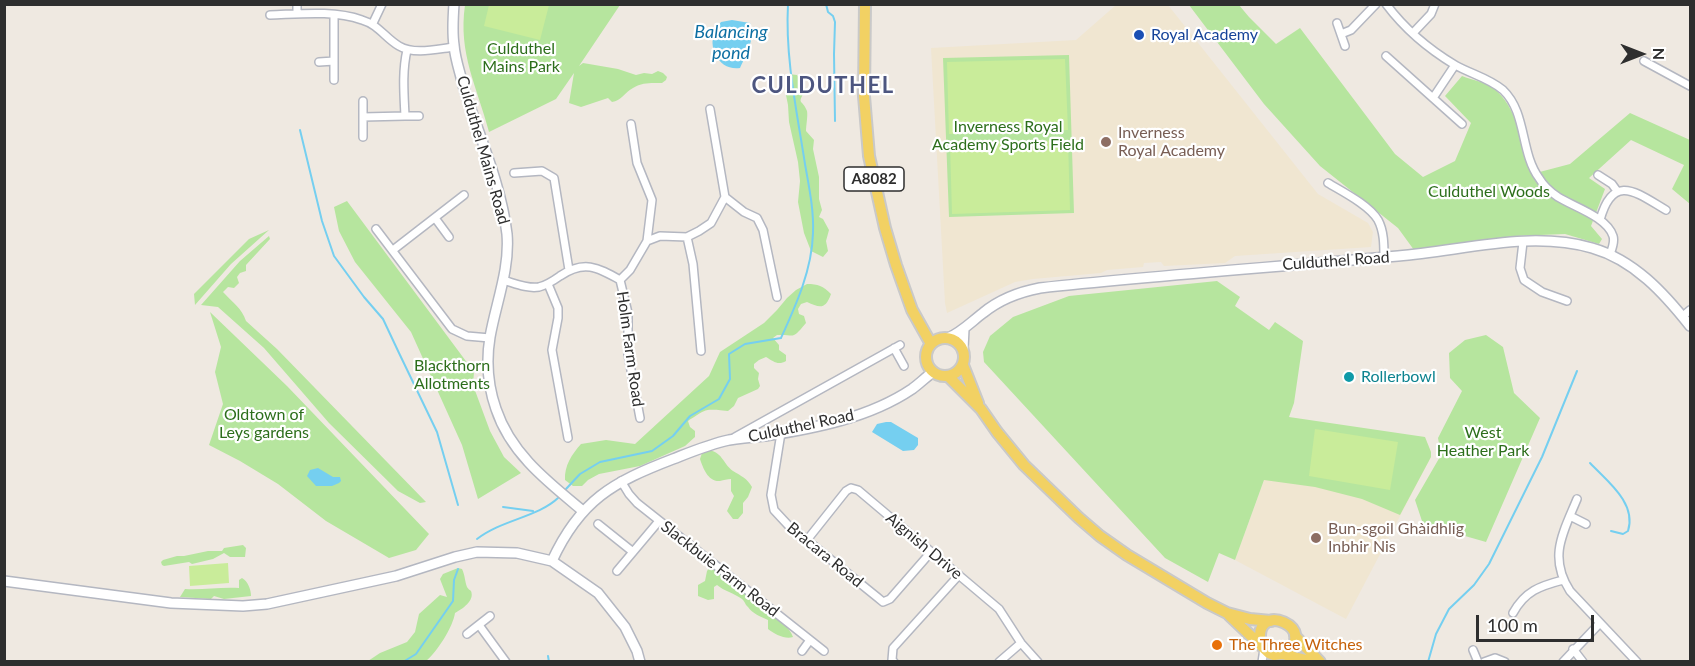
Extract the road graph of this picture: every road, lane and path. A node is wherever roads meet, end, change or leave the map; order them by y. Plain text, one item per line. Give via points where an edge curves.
1 (297, 4) edge
2 (382, 4) edge
3 (454, 4) edge
4 (865, 4) edge
5 (1376, 4) edge
6 (1386, 4) edge
7 (1435, 4) edge
8 (297, 14) junction
9 (270, 15) dead end
10 (333, 15) junction
11 (373, 23) junction
12 (1337, 23) dead end
13 (1413, 33) junction
14 (1341, 34) junction
15 (1345, 46) dead end
16 (454, 47) junction
17 (407, 50) junction
18 (1386, 56) dead end
19 (333, 61) junction
20 (319, 62) dead end
21 (1455, 65) junction
22 (1646, 74) dead end
23 (334, 80) dead end
24 (1690, 86) edge
25 (1433, 98) junction
26 (363, 101) dead end
27 (710, 109) dead end
28 (405, 116) junction
29 (419, 116) dead end
30 (363, 117) junction
31 (631, 124) dead end
32 (1462, 124) dead end
33 (363, 137) dead end
34 (514, 173) dead end
35 (1598, 175) dead end
36 (1328, 183) dead end
37 (1617, 191) junction
38 (464, 195) dead end
39 (725, 197) junction
40 (1666, 210) dead end
41 (435, 218) junction
42 (1600, 220) junction
43 (376, 229) dead end
44 (449, 237) dead end
45 (687, 237) junction
46 (647, 241) junction
47 (1523, 242) junction
48 (393, 250) junction
49 (1610, 254) junction
50 (1384, 257) junction
51 (569, 270) junction
52 (503, 280) junction
53 (620, 280) junction
54 (548, 284) junction
55 (777, 297) dead end
56 (1567, 301) dead end
57 (1687, 313) edge
58 (1690, 326) edge
59 (964, 329) junction
60 (490, 338) junction
61 (948, 338) junction
62 (931, 344) junction
63 (963, 349) junction
64 (701, 351) dead end
65 (963, 365) junction
66 (904, 366) dead end
67 (933, 372) junction
68 (948, 376) junction
69 (981, 409) junction
70 (640, 418) dead end
71 (781, 433) junction
72 (568, 438) dead end
73 (729, 440) junction
74 (621, 481) junction
75 (1577, 499) dead end
76 (583, 512) junction
77 (1570, 516) junction
78 (659, 521) junction
79 (598, 524) dead end
80 (1586, 524) dead end
81 (807, 540) junction
82 (633, 552) junction
83 (931, 552) junction
84 (552, 561) junction
85 (617, 571) dead end
86 (959, 575) junction
87 (1563, 580) junction
88 (4, 581) edge
89 (1227, 613) junction
90 (1513, 613) dead end
91 (490, 616) dead end
92 (1271, 621) junction
93 (1600, 623) junction
94 (479, 625) junction
95 (467, 634) dead end
96 (1294, 636) junction
97 (810, 640) junction
98 (1021, 643) junction
99 (1262, 646) junction
100 (1573, 649) junction
101 (1473, 650) dead end
102 (802, 651) dead end
103 (824, 651) dead end
104 (1275, 657) edge
105 (506, 662) edge
106 (640, 662) edge
107 (894, 662) edge
108 (999, 662) edge
109 (1038, 662) edge
110 (1262, 662) edge
111 (1314, 662) edge
112 (1320, 662) edge
113 (1478, 662) edge
114 (1484, 662) edge
115 (1504, 662) edge
116 (1563, 662) edge
117 (1582, 662) edge
118 (1637, 662) edge

1 - 8 street
2 - 11 street
3 - 16 main road, Culduthel Mains Road
4 - 62 main road, A8082 via 869,156 896,265 912,310
5 - 14 street via 1351,30
6 - 13 street
7 - 13 street
8 - 9 street
8 - 10 street
10 - 11 street
10 - 19 street
11 - 17 street
12 - 14 street
13 - 21 street
14 - 15 street
16 - 17 street
16 - 52 main road, Culduthel Mains Road via 503,213 507,258
17 - 28 street via 403,76
18 - 25 street
19 - 20 street
19 - 23 street
21 - 25 street
21 - 42 street via 1505,92 1518,114 1528,157 1538,178 1557,196
22 - 24 street via 1647,63
25 - 32 street
26 - 30 street
27 - 39 street
28 - 29 street
28 - 30 street
30 - 33 street
31 - 46 street, Holm Farm Road via 637,163 652,200
34 - 51 street via 542,171 554,178
35 - 37 street
36 - 50 street via 1371,211 1382,235
37 - 40 street via 1636,192
37 - 42 street
38 - 41 street
39 - 45 street via 711,223
39 - 55 street via 757,218
41 - 44 street
41 - 48 street
42 - 49 street via 1613,237
43 - 48 street
45 - 46 street
45 - 64 street
46 - 53 street, Holm Farm Road
47 - 49 main road, Culduthel Road via 1568,243
47 - 50 main road, Culduthel Road
47 - 56 street via 1520,268 1524,280
48 - 60 street via 452,329 467,336
49 - 57 main road, Culduthel Road via 1630,265
50 - 59 main road, Culduthel Road via 1040,288 1005,299
51 - 53 street, Holm Farm Road via 583,266 598,268
51 - 54 street
52 - 54 street via 531,287
52 - 60 main road, Culduthel Mains Road
53 - 70 street, Holm Farm Road via 628,313 628,354
54 - 72 street via 558,309 552,350
57 - 58 main road, Culduthel Road
59 - 61 main road, Culduthel Road
59 - 63 main road
60 - 76 main road, Culduthel Mains Road via 492,398 507,435 529,463
61 - 62 main road
61 - 63 main road via 956,340
62 - 67 main road, A8082 via 926,357
63 - 65 main road
65 - 68 main road
65 - 69 main road
66 - 73 street, Culduthel Road via 897,347
67 - 68 main road
67 - 71 main road, Culduthel Road via 890,402 830,423
68 - 69 main road
69 - 89 main road via 1024,465 1100,536
71 - 73 main road, Culduthel Road
71 - 81 street, Bracara Road via 771,495 774,510
73 - 74 main road, Culduthel Road
74 - 76 main road, Culduthel Road
74 - 78 street, Slackbuie Farm Road via 637,503
75 - 77 street
76 - 84 main road, Culduthel Road
77 - 80 street
77 - 87 street via 1558,552
78 - 82 street
78 - 97 street, Slackbuie Farm Road
79 - 82 street
81 - 83 street, Bracara Road via 883,602
81 - 83 street, Aignish Drive via 852,488
82 - 85 street
83 - 86 street, Aignish Drive
84 - 88 main road via 517,553 477,552 396,576 243,606 171,603
84 - 106 main road via 598,592 625,627
86 - 98 street, Aignish Drive via 999,609
86 - 107 street via 893,648
87 - 90 street via 1532,591
87 - 93 street
89 - 92 main road
89 - 99 main road
91 - 94 street
92 - 96 main road via 1284,621 1292,627
92 - 99 main road via 1261,629
93 - 100 street
93 - 118 street
94 - 95 street
94 - 105 street
96 - 104 main road via 1293,646
96 - 112 main road
97 - 102 street
97 - 103 street, Slackbuie Farm Road
98 - 108 street
98 - 109 street, Aignish Drive
99 - 104 main road
99 - 110 street
100 - 116 street
100 - 117 street
101 - 113 street
104 - 111 main road
114 - 115 street via 1495,658

